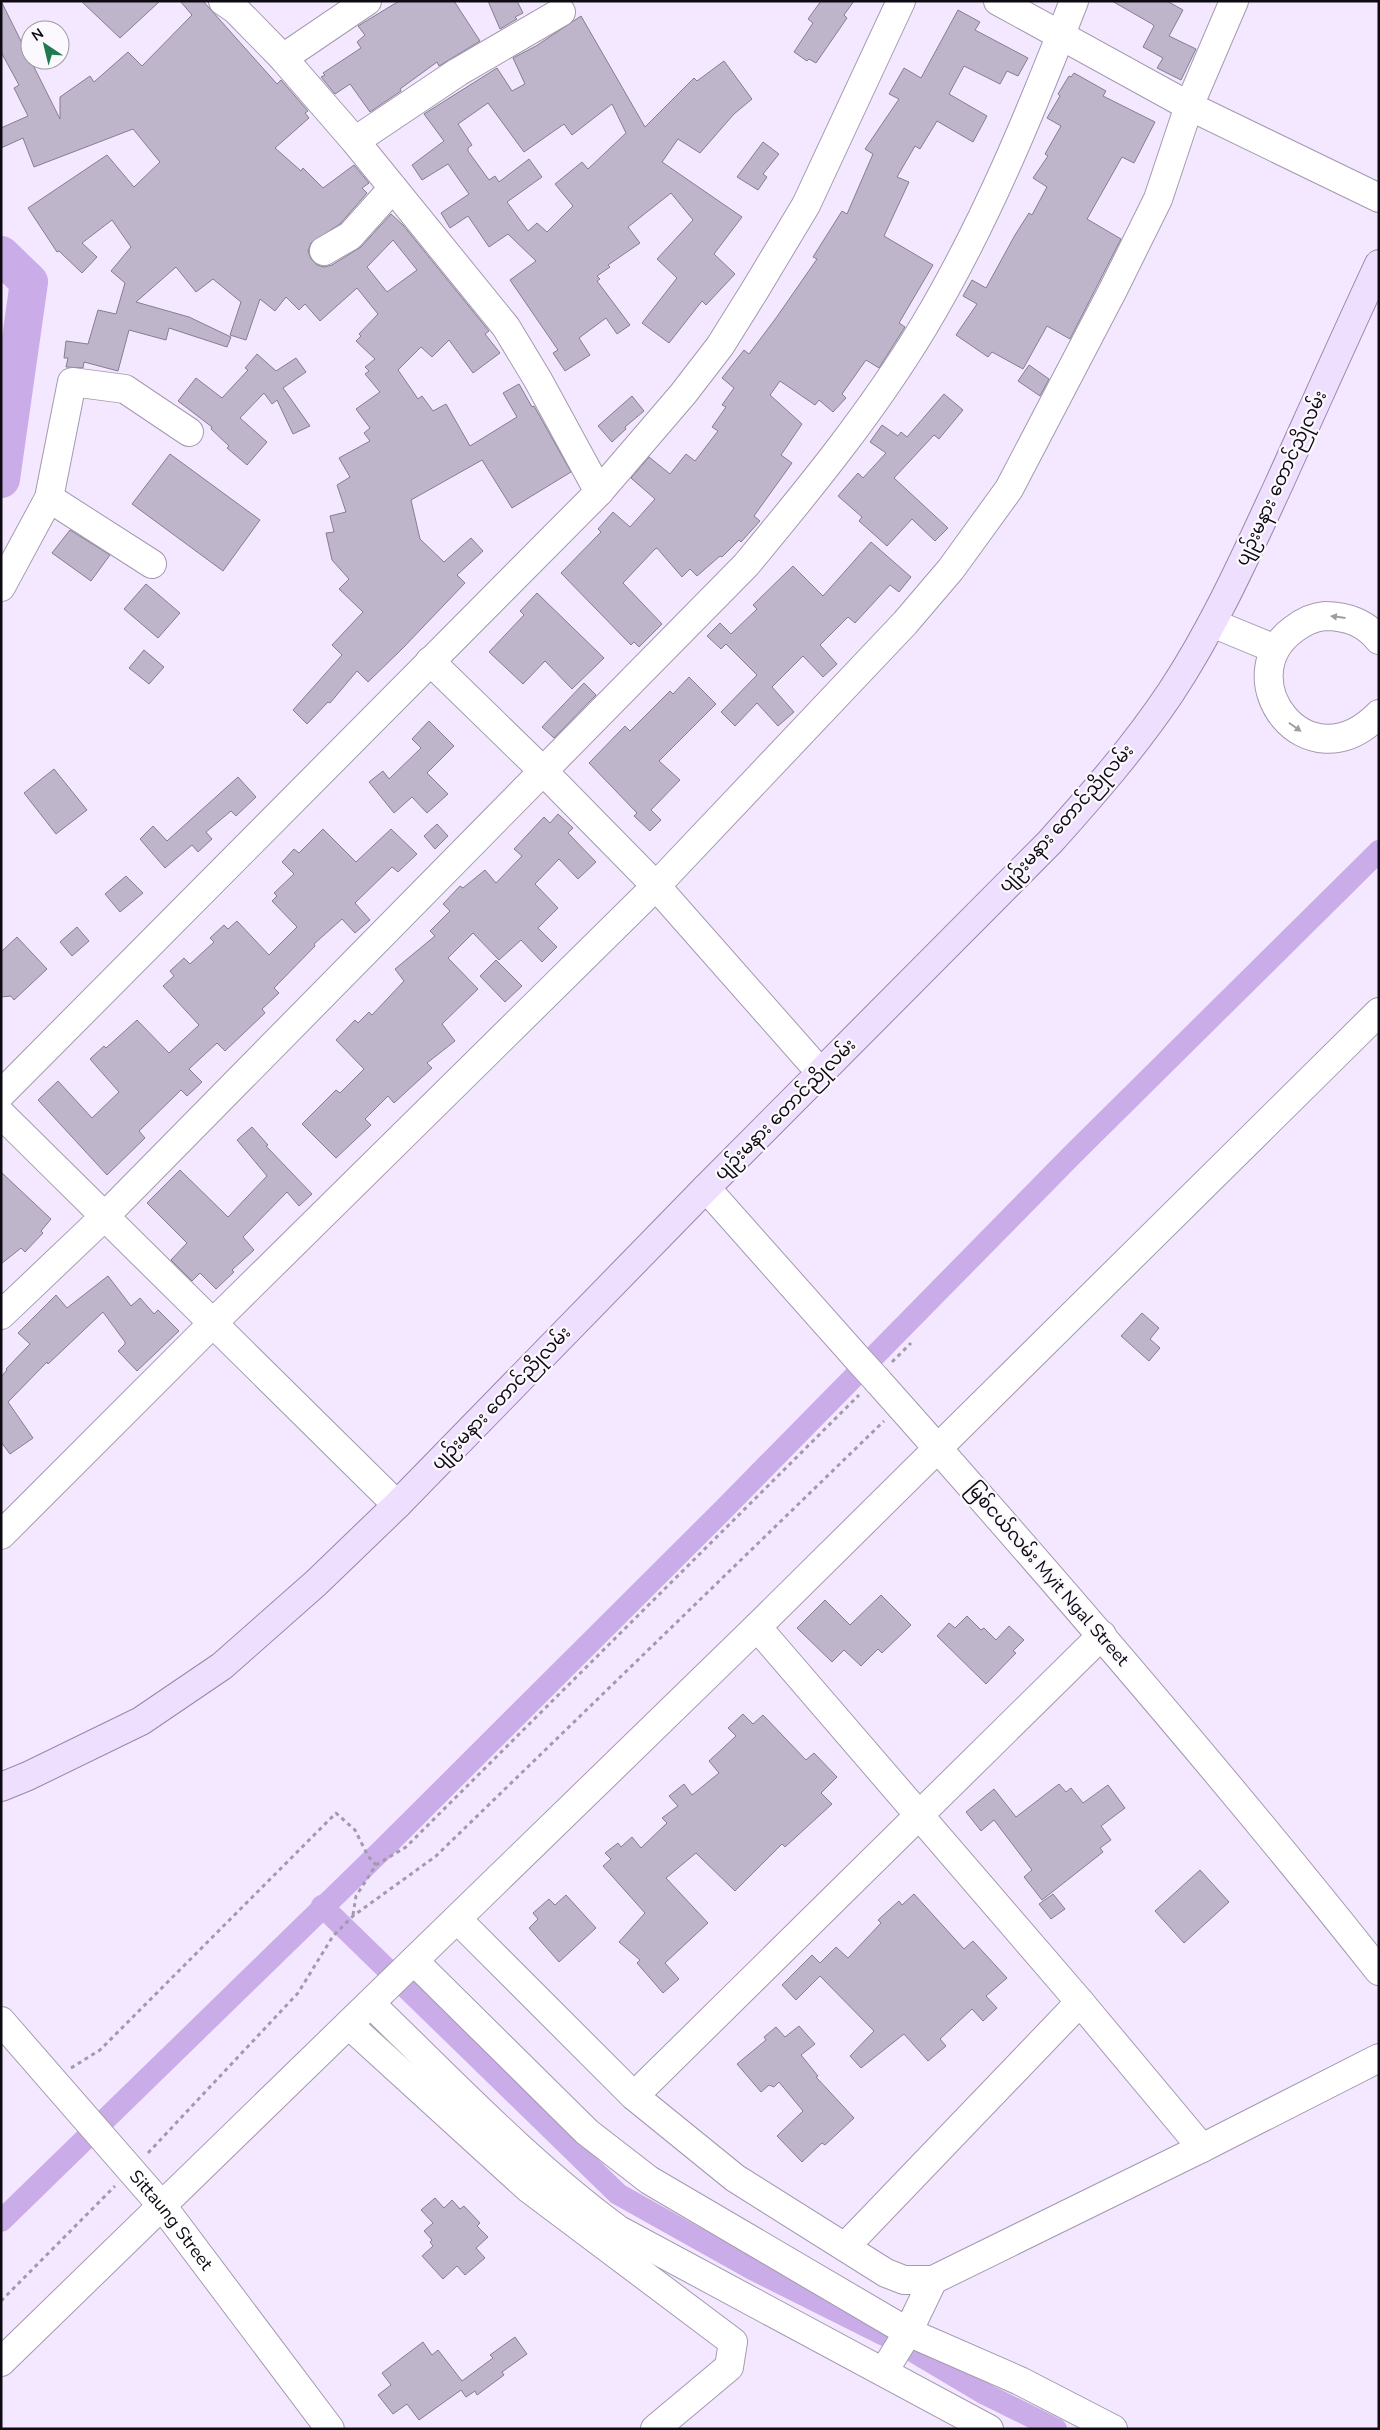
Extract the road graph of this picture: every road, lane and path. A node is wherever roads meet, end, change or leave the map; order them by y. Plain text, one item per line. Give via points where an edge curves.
1 (223, 1) edge
2 (367, 1) edge
3 (901, 1) edge
4 (998, 1) edge
5 (1074, 1) edge
6 (1234, 1) edge
7 (560, 12) dead end
8 (1060, 36) junction
9 (283, 58) junction
10 (1190, 106) junction
11 (355, 141) junction
12 (393, 188) junction
13 (1379, 198) edge
14 (324, 251) dead end
15 (1379, 264) edge
16 (189, 432) dead end
17 (599, 492) junction
18 (49, 498) junction
19 (152, 564) dead end
20 (1, 587) edge
21 (1212, 622) junction
22 (1379, 640) edge
23 (1275, 649) junction
24 (430, 661) junction
25 (1374, 727) edge
26 (543, 771) junction
27 (656, 886) junction
28 (1379, 1012) edge
29 (821, 1073) junction
30 (1, 1094) edge
31 (1, 1114) edge
32 (706, 1188) junction
33 (105, 1216) junction
34 (1, 1315) edge
35 (214, 1322) junction
36 (910, 1343) dead end
37 (875, 1379) junction
38 (900, 1405) junction
39 (938, 1448) junction
40 (397, 1505) junction
41 (1, 1535) edge
42 (757, 1627) junction
43 (1102, 1635) junction
44 (1, 1787) edge
45 (918, 1815) junction
46 (376, 1865) junction
47 (353, 1916) junction
48 (458, 1920) junction
49 (410, 1965) junction
50 (1379, 1971) edge
51 (377, 1997) junction
52 (1080, 2002) junction
53 (1, 2021) edge
54 (350, 2024) junction
55 (1379, 2058) edge
56 (51, 2080) junction
57 (634, 2096) junction
58 (1202, 2148) junction
59 (131, 2170) junction
60 (163, 2207) junction
61 (845, 2247) junction
62 (934, 2280) junction
63 (1, 2301) edge
64 (908, 2332) junction
65 (1, 2362) edge
66 (884, 2371) junction
67 (330, 2429) edge
68 (655, 2429) edge
69 (989, 2429) edge
70 (1113, 2429) edge

1 - 9 street
2 - 9 street
3 - 17 street via 806,204 755,290 720,346 683,394
4 - 8 street
5 - 8 street
6 - 10 street
7 - 11 street via 458,72
8 - 10 street
8 - 26 street via 1008,162 948,283 888,382 800,500 746,565
9 - 11 street
10 - 13 street
10 - 27 street via 1158,199 1010,489 951,569 905,623
11 - 12 street
12 - 14 street via 350,236
12 - 17 street via 506,327
15 - 21 main road, ပျဉ်းမနား တောင်ညိုလမ်း via 1245,558
16 - 18 street via 125,389 72,382
17 - 24 street
18 - 19 street
18 - 20 street
21 - 23 street
21 - 29 main road, ပျဉ်းမနား တောင်ညိုလမ်း via 1172,692 1095,791 1050,842
22 -> 23 street via 1358,622 1340,616 1321,616 1302,622 1286,634
23 -> 25 street via 1269,669 1270,689 1276,708 1289,723 1306,734 1326,739 1346,737
24 - 26 street
24 - 30 street
26 - 27 street
26 - 33 street
27 - 29 street
27 - 35 street
28 - 39 street
29 - 32 main road, ပျဉ်းမနား တောင်ညိုလမ်း
31 - 33 street
32 - 37 street, မြစ်ငယ်လမ်း Myit Ngal Street, bridge
32 - 40 main road, ပျဉ်းမနား တောင်ညိုလမ်း
33 - 34 street
33 - 35 street
35 - 40 street
35 - 41 street
36 - 37 path
37 - 38 street, မြစ်ငယ်လမ်း Myit Ngal Street
37 - 46 path via 406,1847
38 - 39 street, မြစ်ငယ်လမ်း Myit Ngal Street
38 - 47 path via 436,1856
39 - 42 street
39 - 43 street, မြစ်ငယ်လမ်း Myit Ngal Street
40 - 44 main road, ပျဉ်းမနား တောင်ညိုလမ်း via 316,1583 222,1666 141,1721
42 - 45 street
42 - 48 street
43 - 45 street
43 - 50 street, မြစ်ငယ်လမ်း Myit Ngal Street
45 - 52 street
45 - 57 street
46 - 47 path via 356,1896
46 - 56 path via 355,1830 336,1813 100,2050
47 - 59 path via 333,1936 298,1993
48 - 49 street
48 - 57 street
49 - 51 street
49 - 64 street via 588,2132 649,2180
51 - 54 street
51 - 66 street via 542,2169 576,2199 619,2230
52 - 58 street
52 - 61 street
53 - 56 street, Sittaung Street
54 - 60 street
54 - 68 street via 528,2188 733,2342 729,2367
55 - 58 street
56 - 59 street, Sittaung Street
57 - 61 street via 735,2178
58 - 62 street
59 - 60 street, Sittaung Street
59 - 63 path
60 - 65 street
60 - 67 street, Sittaung Street
61 - 62 street via 895,2276 918,2281
62 - 64 street
64 - 66 street
64 - 70 street via 1020,2382
66 - 69 street

